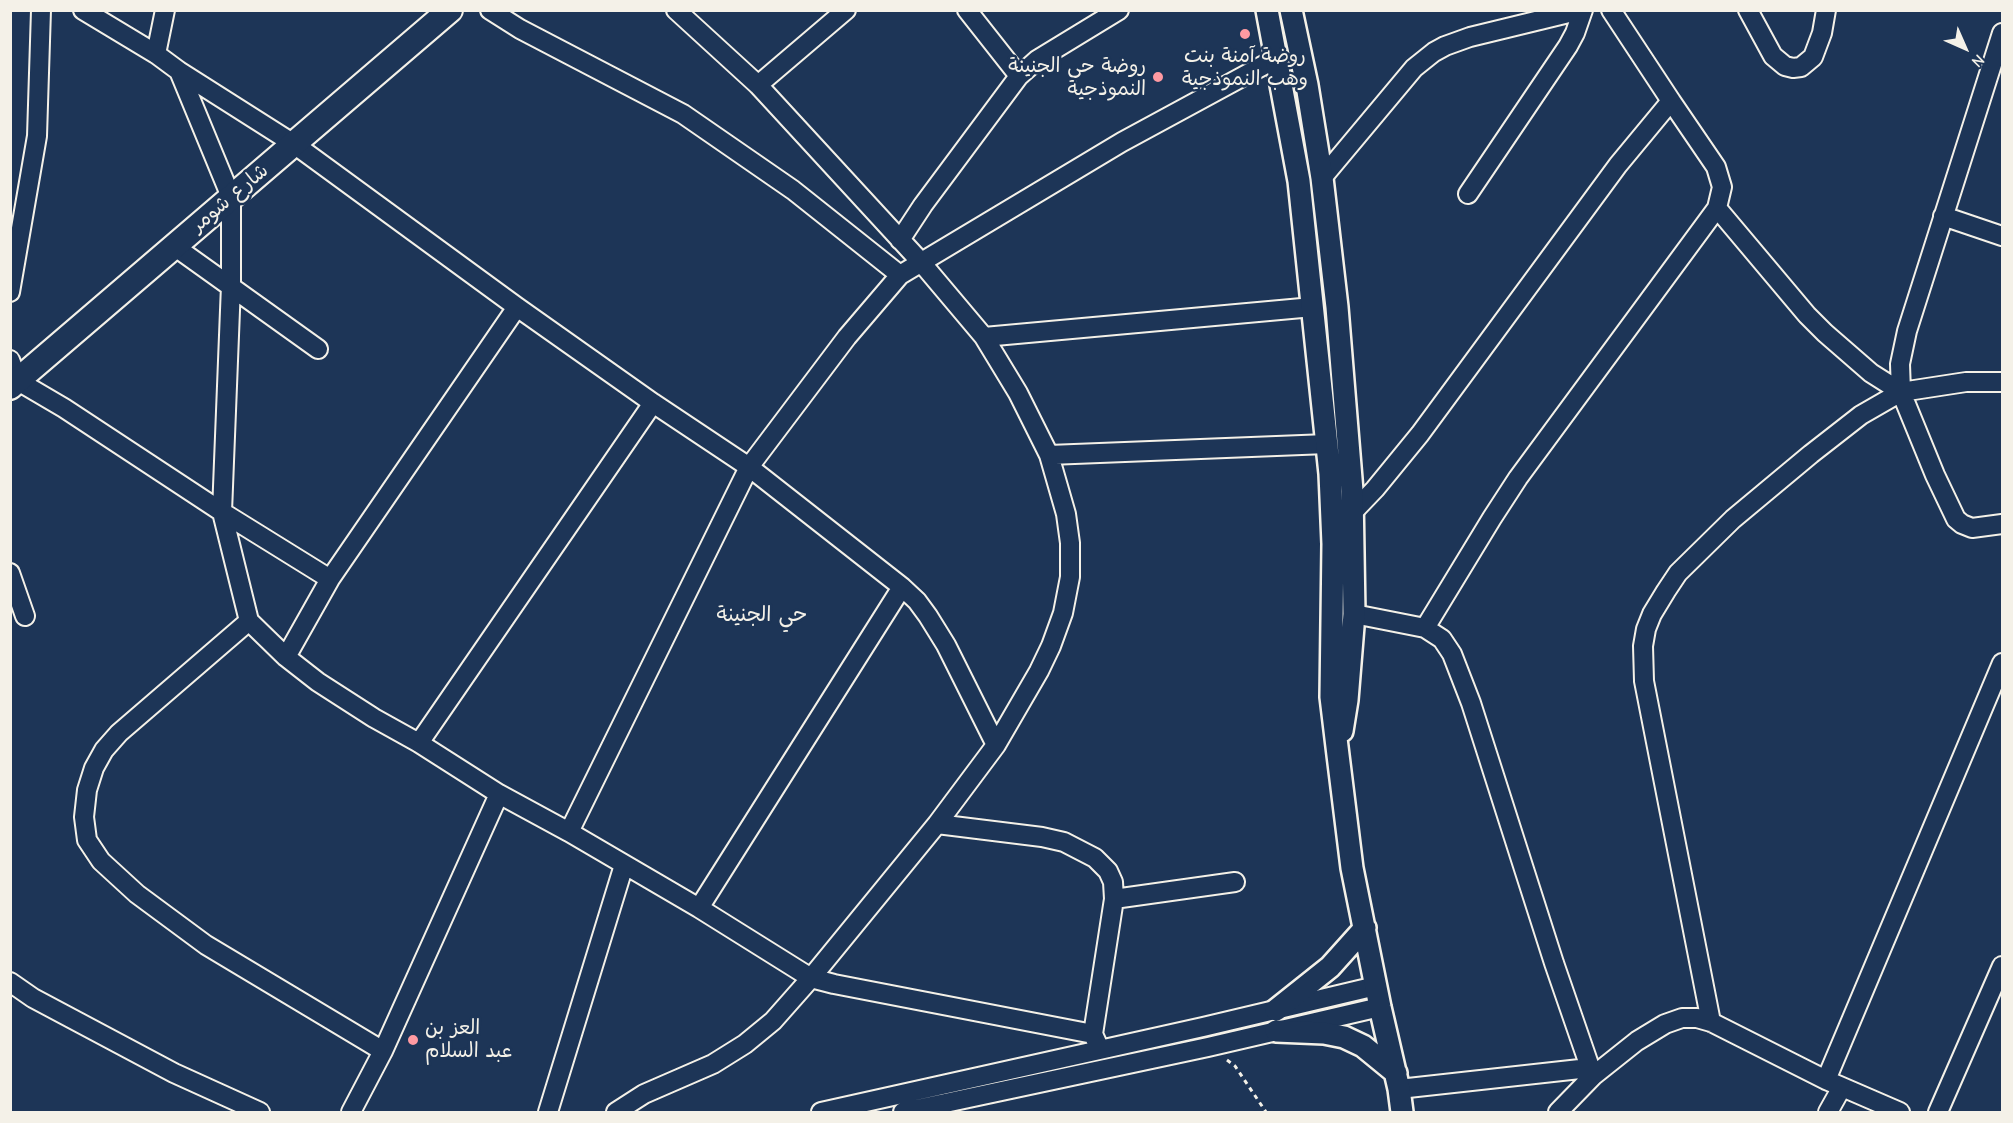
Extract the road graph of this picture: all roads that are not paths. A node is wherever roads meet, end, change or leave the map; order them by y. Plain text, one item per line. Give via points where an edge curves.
1 (41, 10) edge
2 (83, 10) edge
3 (165, 10) edge
4 (450, 10) edge
5 (490, 10) edge
6 (676, 10) edge
7 (846, 10) edge
8 (967, 10) edge
9 (1119, 10) edge
10 (1267, 10) edge
11 (1291, 10) edge
12 (1582, 10) edge
13 (1611, 10) edge
14 (1748, 10) edge
15 (1826, 10) edge
16 (2002, 33) edge
17 (156, 54) junction
18 (1276, 58) junction
19 (179, 71) junction
20 (1019, 76) junction
21 (758, 85) junction
22 (1994, 89) edge
23 (1671, 100) junction
24 (294, 144) junction
25 (1322, 178) junction
26 (1468, 194) dead end
27 (231, 197) junction
28 (1717, 208) junction
29 (1943, 216) junction
30 (2002, 236) edge
31 (900, 240) junction
32 (174, 246) junction
33 (920, 261) junction
34 (900, 275) junction
35 (231, 285) junction
36 (10, 292) edge
37 (517, 307) junction
38 (1313, 307) junction
39 (984, 337) junction
40 (318, 349) dead end
41 (13, 376) edge
42 (2002, 382) edge
43 (1901, 392) junction
44 (652, 403) junction
45 (1327, 444) junction
46 (1049, 455) junction
47 (749, 468) junction
48 (222, 512) junction
49 (1353, 512) junction
50 (1332, 524) junction
51 (2002, 524) edge
52 (10, 573) edge
53 (330, 579) junction
54 (902, 587) junction
55 (1354, 614) junction
56 (25, 616) dead end
57 (249, 621) junction
58 (1425, 628) junction
59 (286, 657) junction
60 (2002, 663) edge
61 (419, 743) junction
62 (996, 745) junction
63 (1338, 755) junction
64 (499, 794) junction
65 (937, 824) junction
66 (569, 832) junction
67 (624, 865) junction
68 (1235, 882) dead end
69 (1114, 898) junction
70 (699, 908) junction
71 (1365, 928) junction
72 (2002, 966) edge
73 (811, 978) junction
74 (10, 982) edge
75 (1376, 986) junction
76 (1380, 1007) junction
77 (1276, 1010) junction
78 (1711, 1022) junction
79 (1276, 1031) junction
80 (1097, 1042) junction
81 (383, 1051) junction
82 (1108, 1068) junction
83 (1591, 1072) junction
84 (1398, 1081) junction
85 (1834, 1084) junction
86 (260, 1113) edge
87 (351, 1113) edge
88 (548, 1113) edge
89 (616, 1113) edge
90 (821, 1113) edge
91 (903, 1113) edge
92 (1402, 1113) edge
93 (1558, 1113) edge
94 (1828, 1113) edge
95 (1900, 1113) edge
96 (1938, 1113) edge

1 - 36 street via 37,136
2 - 17 street
3 - 17 street
4 - 24 main road, شارع شومر
5 - 34 street via 683,114 793,190
6 - 21 street
7 - 21 street
8 - 20 street
9 - 20 street via 1048,53
10 - 18 street
11 - 25 street
12 - 25 street via 1470,37 1434,52 1408,75
12 - 26 street via 1568,46
13 - 23 street
14 - 15 street via 1773,56 1793,68 1801,67 1812,57
16 - 22 street
17 - 19 street
18 - 33 street via 1122,142
18 - 38 street via 1299,181
19 - 24 street
19 - 27 street
20 - 31 street
21 - 31 street
22 - 29 street
23 - 28 street via 1716,167 1722,187
23 - 49 street via 1618,165 1420,434
24 - 27 main road, شارع شومر
24 - 37 street
25 - 49 street
27 - 32 main road, شارع شومر
27 - 35 street
28 - 43 street via 1807,315 1871,373
28 - 58 street via 1518,478
29 - 30 street
29 - 43 street via 1907,331 1900,364
31 - 33 street
32 - 35 street
32 - 41 main road, شارع شومر
33 - 34 street
33 - 39 street
34 - 47 street via 847,337
35 - 40 street
35 - 48 street
37 - 44 street
37 - 53 street
38 - 39 street
38 - 45 street
39 - 46 street
41 - 48 street
42 - 43 street via 1966,382
43 - 51 street via 1956,519 1972,528
43 - 78 street via 1853,422 1733,519 1678,573 1646,629 1644,681
44 - 47 street
44 - 61 street
45 - 46 street
45 - 50 street
46 - 62 street via 1066,514 1070,577 1051,646
47 - 54 street
47 - 66 street
48 - 53 street
48 - 57 street
49 - 50 street
49 - 55 street
50 - 63 street via 1331,697
52 - 56 street
53 - 59 street
54 - 62 street via 922,608 946,645
54 - 70 street
55 - 58 street
55 - 63 street
57 - 59 street
57 - 81 street via 104,750 87,790 87,840 101,861 137,894 206,945
58 - 83 street via 1442,639 1452,654 1471,703
59 - 61 street via 343,698
60 - 85 street
61 - 64 street
62 - 65 street
63 - 71 street via 1352,868
64 - 66 street
64 - 81 street
65 - 69 street via 1065,842 1104,866 1113,882
65 - 73 street
66 - 67 street
67 - 70 street
67 - 88 street
68 - 69 street
69 - 80 street
70 - 73 street
71 - 75 street
71 - 77 street via 1330,967
72 - 96 street
73 - 80 street
73 - 89 street via 773,1021 745,1044 713,1064 644,1094
74 - 86 street via 174,1073
75 - 76 street
75 - 77 street
76 - 79 street
76 - 84 street
77 - 80 street
78 - 83 street via 1683,1018 1665,1024
78 - 85 street
79 - 82 street
79 - 84 street via 1344,1038 1363,1046
80 - 82 street
80 - 90 street
81 - 87 street
82 - 91 street
83 - 84 street
83 - 93 street
84 - 92 street
85 - 94 street
85 - 95 street

